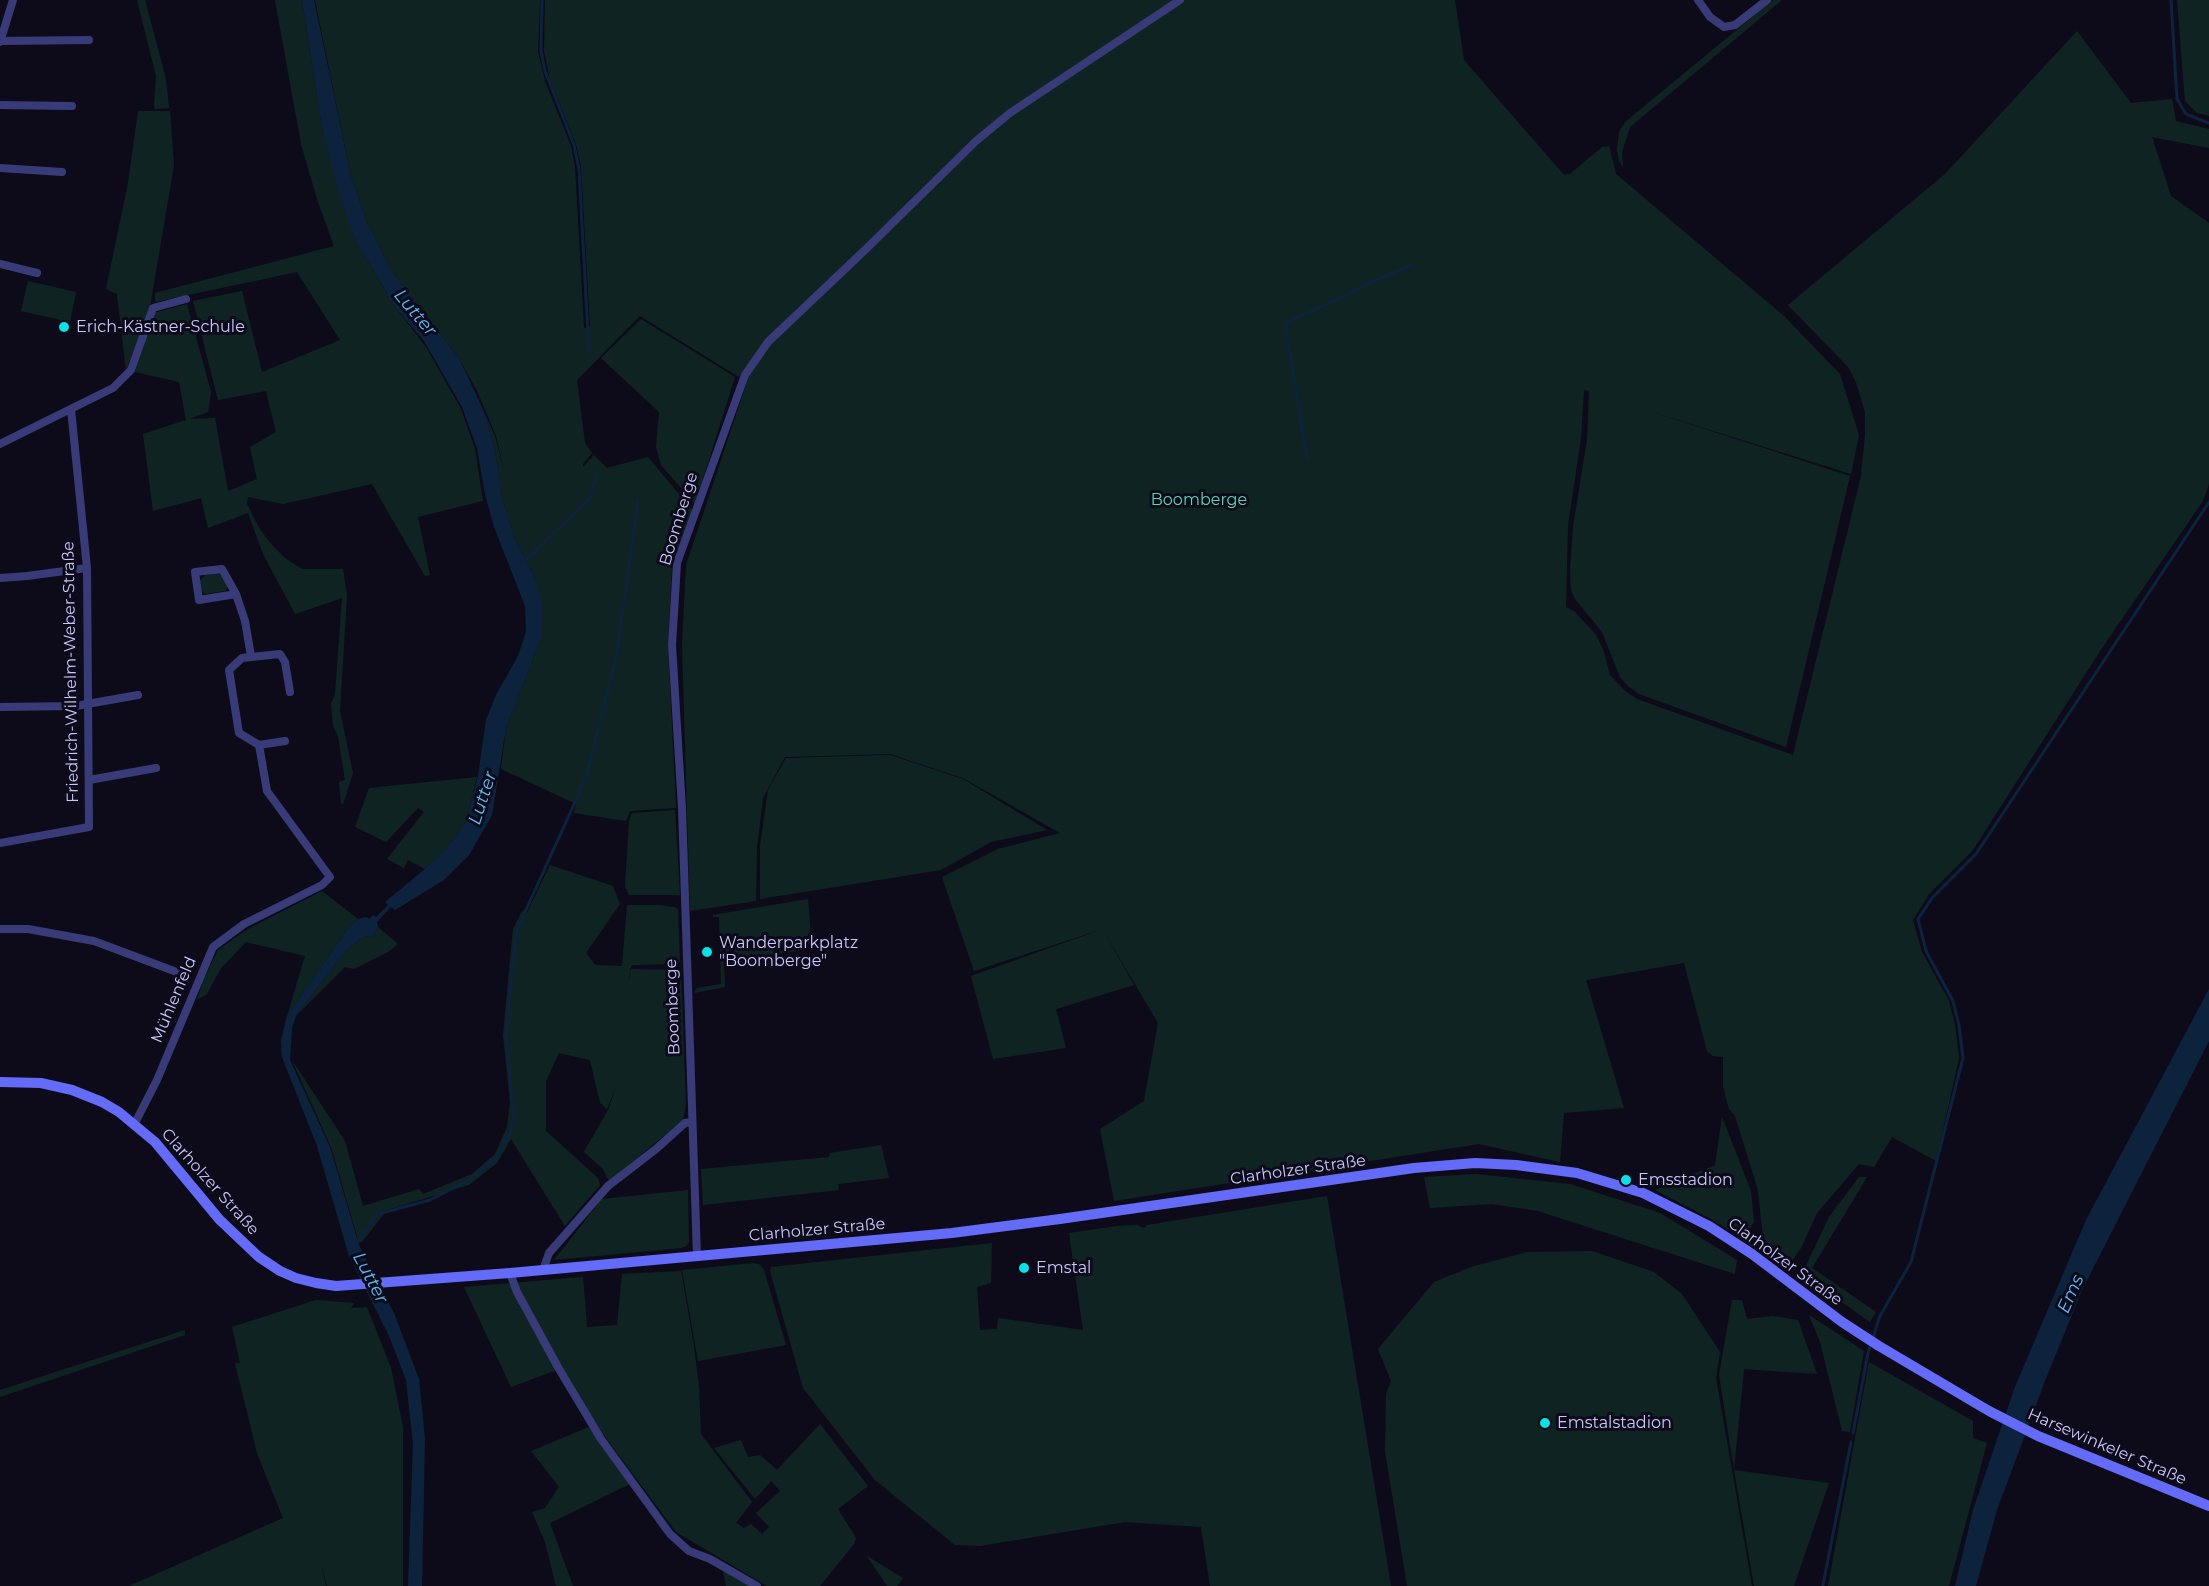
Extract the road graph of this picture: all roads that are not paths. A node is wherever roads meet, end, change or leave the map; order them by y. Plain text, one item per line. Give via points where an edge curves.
1 (13, 0) edge
2 (1180, 0) edge
3 (1698, 0) edge
4 (1767, 0) edge
5 (89, 40) dead end
6 (0, 42) edge
7 (0, 105) edge
8 (72, 106) dead end
9 (0, 168) edge
10 (62, 172) dead end
11 (0, 264) edge
12 (37, 273) dead end
13 (186, 299) dead end
14 (71, 409) junction
15 (0, 444) edge
16 (87, 568) junction
17 (0, 578) edge
18 (236, 594) junction
19 (252, 656) junction
20 (290, 692) dead end
21 (138, 695) dead end
22 (88, 704) junction
23 (0, 706) edge
24 (285, 741) dead end
25 (259, 745) junction
26 (156, 768) dead end
27 (89, 780) junction
28 (0, 843) edge
29 (0, 929) edge
30 (182, 974) dead end
31 (0, 1082) edge
32 (692, 1122) junction
33 (135, 1123) junction
34 (697, 1256) junction
35 (543, 1270) junction
36 (510, 1273) junction
37 (1994, 1414) joint
38 (2209, 1506) edge
39 (757, 1586) edge

1 - 6 street
2 - 32 street, Boomberge via 1010,113 976,141 768,342 745,375 677,563 672,645 682,808
3 - 4 street via 1710,17 1724,27 1735,25
5 - 6 street
7 - 8 street
9 - 10 street
11 - 12 street
13 - 14 street via 153,308 131,370 113,388
14 - 15 street
14 - 16 street, Friedrich-Wilhelm-Weber-Straße
16 - 17 street
16 - 22 street, Friedrich-Wilhelm-Weber-Straße
18 - 18 street via 199,600 195,572 222,568
18 - 19 street
19 - 20 street via 283,656
19 - 25 street via 242,658 229,670 239,733
21 - 22 street
22 - 23 street
22 - 27 street, Friedrich-Wilhelm-Weber-Straße
24 - 25 street
25 - 33 street, Mühlenfeld via 267,791 330,877 322,885 244,924 213,947
26 - 27 street
27 - 28 street, Friedrich-Wilhelm-Weber-Straße via 89,827
29 - 30 street, Mühlenfeld via 94,941
31 - 33 street, Clarholzer Straße via 41,1083 72,1090 102,1102
32 - 34 street, Boomberge
32 - 35 street via 608,1186 549,1254
33 - 36 street, Clarholzer Straße via 219,1219 259,1257 296,1278 357,1286
34 - 35 street, Clarholzer Straße
34 - 37 street, Clarholzer Straße via 974,1230 1414,1168 1516,1165 1577,1173 1667,1204 1752,1254 1879,1346
35 - 36 street, Clarholzer Straße
36 - 39 street via 559,1369 601,1439 670,1534 689,1551
37 - 38 street, Harsewinkeler Straße

